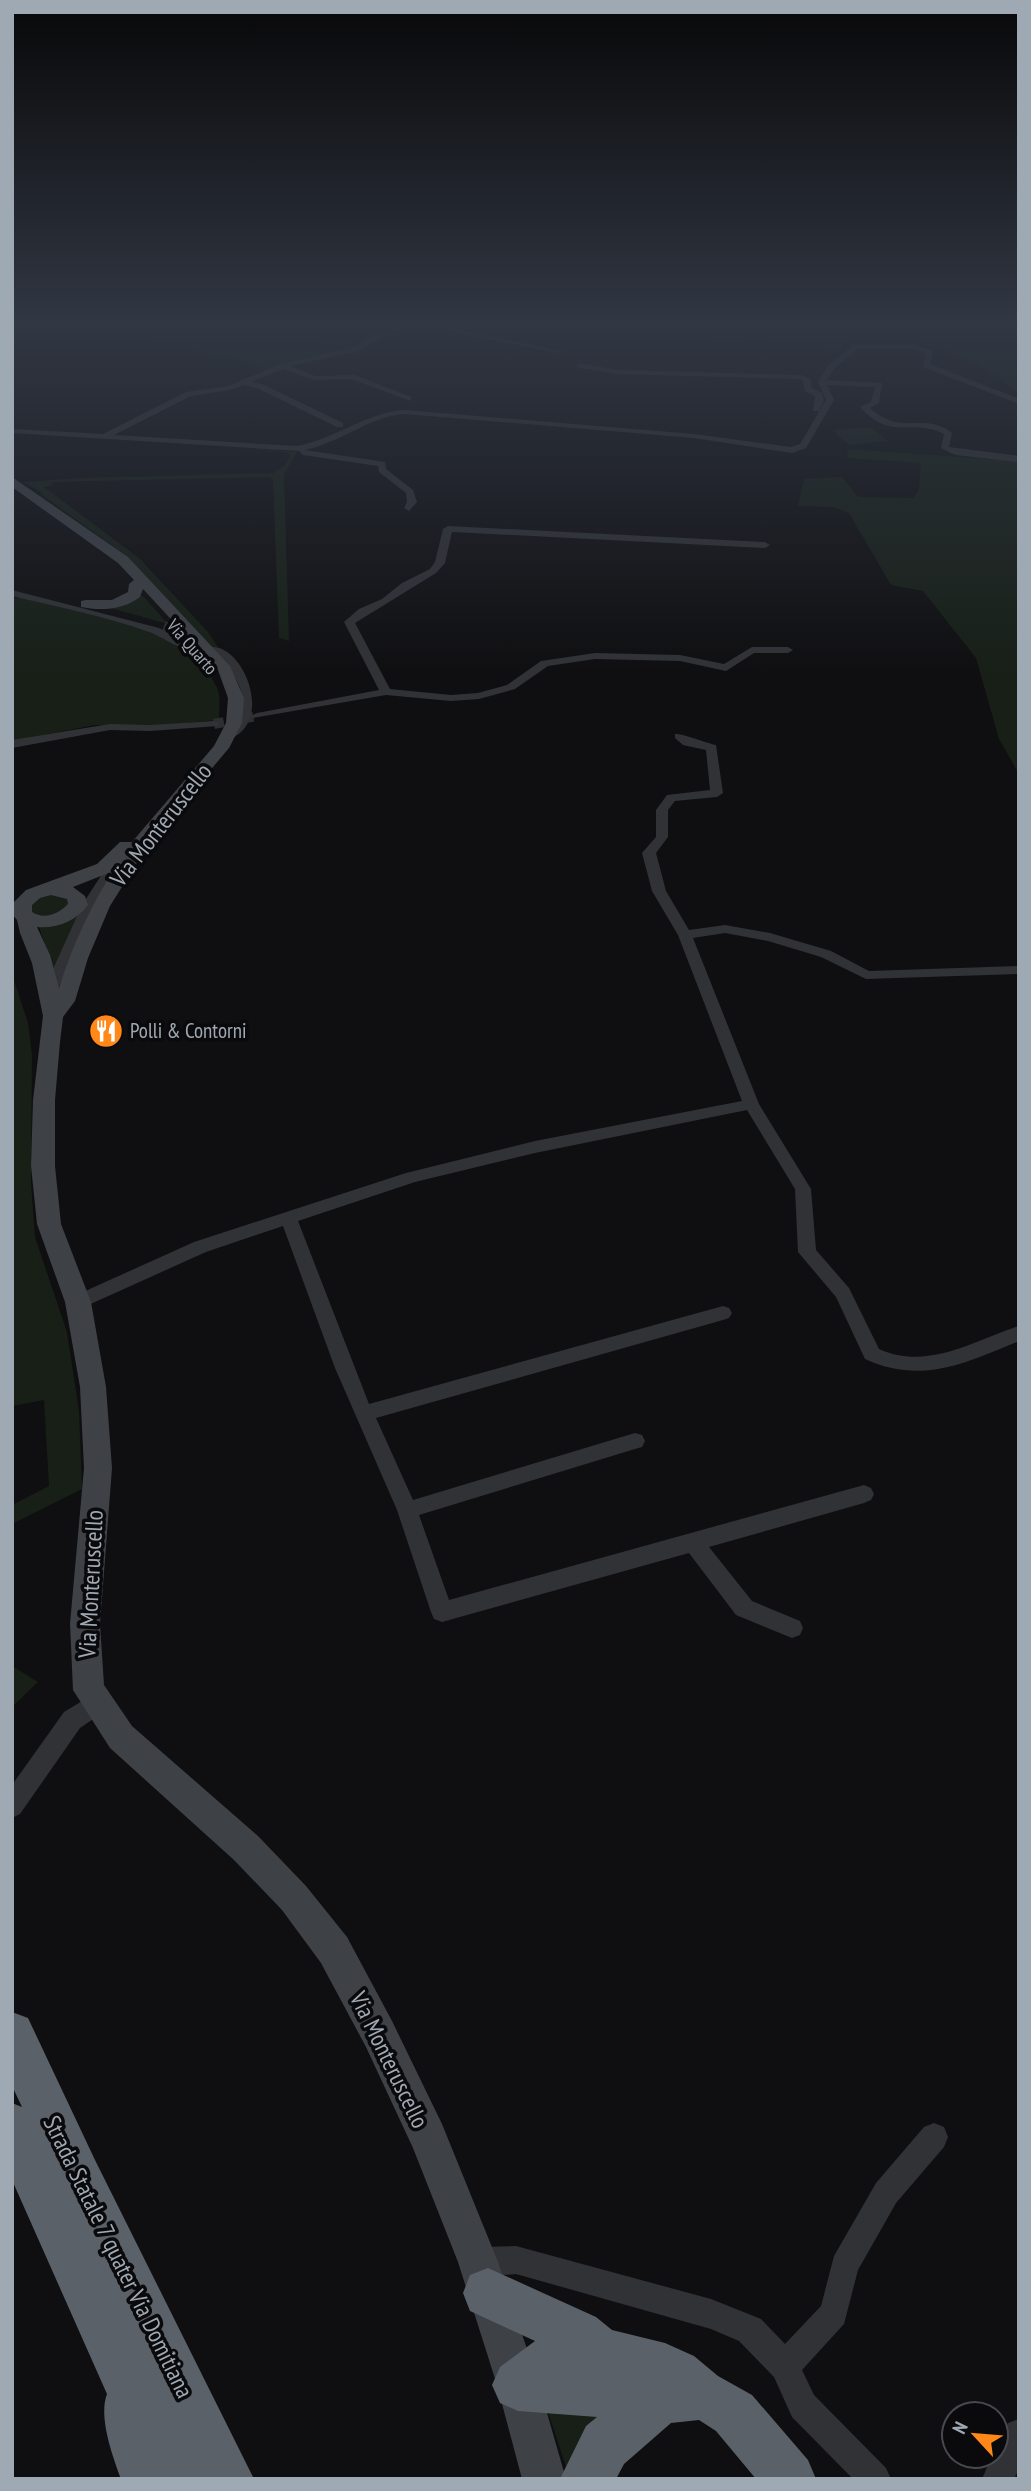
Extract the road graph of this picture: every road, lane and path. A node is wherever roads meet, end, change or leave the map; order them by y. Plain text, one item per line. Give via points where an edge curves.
1 (156, 440) edge
2 (328, 440) edge
3 (724, 440) edge
4 (806, 440) edge
5 (947, 440) edge
6 (297, 449) junction
7 (1019, 459) edge
8 (12, 481) edge
9 (409, 508) dead end
10 (765, 545) dead end
11 (112, 554) junction
12 (136, 584) junction
13 (13, 592) edge
14 (86, 604) junction
15 (164, 626) tunnel mouth
16 (193, 648) junction
17 (215, 649) tunnel mouth
18 (788, 650) dead end
19 (386, 692) junction
20 (257, 716) tunnel mouth
21 (214, 724) tunnel mouth
22 (228, 736) junction
23 (678, 736) dead end
24 (12, 744) edge
25 (109, 874) dead end
26 (12, 890) edge
27 (47, 890) junction
28 (89, 906) junction
29 (19, 916) edge
30 (685, 935) junction
31 (1019, 970) edge
32 (52, 1002) junction
33 (751, 1104) junction
34 (288, 1216) junction
35 (78, 1302) junction
36 (723, 1313) dead end
37 (1019, 1333) edge
38 (364, 1413) junction
39 (635, 1441) dead end
40 (864, 1494) dead end
41 (407, 1510) junction
42 (693, 1543) junction
43 (792, 1628) dead end
44 (97, 1703) junction
45 (12, 1805) edge
46 (12, 2034) edge
47 (12, 2126) edge
48 (934, 2137) dead end
49 (483, 2278) junction
50 (599, 2352) junction
51 (785, 2366) junction
52 (127, 2380) junction
53 (518, 2385) junction
54 (681, 2395) junction
55 (1019, 2434) edge
56 (148, 2479) edge
57 (177, 2479) edge
58 (227, 2479) edge
59 (544, 2479) edge
60 (587, 2479) edge
61 (789, 2479) edge
62 (875, 2479) edge
63 (998, 2479) edge

1 - 6 street
2 - 6 street
3 - 4 street via 792,450
5 - 7 street via 945,448 955,452
6 - 9 street via 382,464 382,470 410,492
8 - 11 street, Via Quarto
10 - 19 street via 448,529 440,564 433,571 349,622
11 - 12 street, Via Quarto
11 - 22 street, Via Quarto via 123,559 225,669 236,698
12 - 14 street via 135,594 124,601
12 - 16 street, Via Quarto
13 - 14 street
13 - 16 street via 155,630
14 - 15 street
16 - 27 street, Via Quarto via 216,673 224,690 224,719 211,747 112,863
17 - 22 street via 234,665 248,697 246,717
18 - 19 street via 752,650 726,668 680,658 595,656 545,663 511,687 479,696
19 - 20 street
21 - 24 street via 110,727
22 - 28 street, Via Monteruscello
23 - 30 street via 687,743 712,748 717,793 671,798 662,810 662,837 649,853 659,891
25 - 28 street
26 - 27 street
27 - 28 street via 72,893
27 - 29 street via 26,899
28 - 29 street via 52,921
28 - 32 street
28 - 32 street, Via Monteruscello via 65,1001
29 - 32 street via 40,952
30 - 31 street via 725,929 770,937 826,954 866,975
30 - 33 street
32 - 35 street, Via Monteruscello via 43,1166 49,1224
33 - 34 street via 470,1162
33 - 37 street via 803,1189 807,1252 844,1293 872,1354 896,1364 931,1363
34 - 35 street via 200,1247
34 - 38 street
35 - 44 street, Via Monteruscello via 93,1387 98,1468 85,1658 89,1690
36 - 38 street
38 - 41 street
39 - 41 street
40 - 42 street
41 - 42 street via 442,1612
42 - 43 street via 744,1608
44 - 45 street via 72,1720
44 - 49 street, Via Monteruscello via 121,1737 275,1878 334,1950 417,2115
46 - 58 highway, Strada Statale 7 quater Via Domitiana
47 - 52 highway, Strada Statale 7 quater Via Domitiana
48 - 51 street via 886,2193 844,2266 834,2314
49 - 50 highway
49 - 51 street via 516,2260 711,2314 750,2330
49 - 53 street, Via Monteruscello
50 - 53 highway via 552,2360
50 - 54 highway via 676,2374
51 - 62 street via 803,2406
52 - 56 highway via 136,2449
52 - 57 highway, Strada Statale 7 quater Via Domitiana
53 - 54 highway
53 - 59 street, Via Monteruscello
54 - 60 highway via 605,2445
54 - 61 highway via 722,2404 734,2413
55 - 63 street

